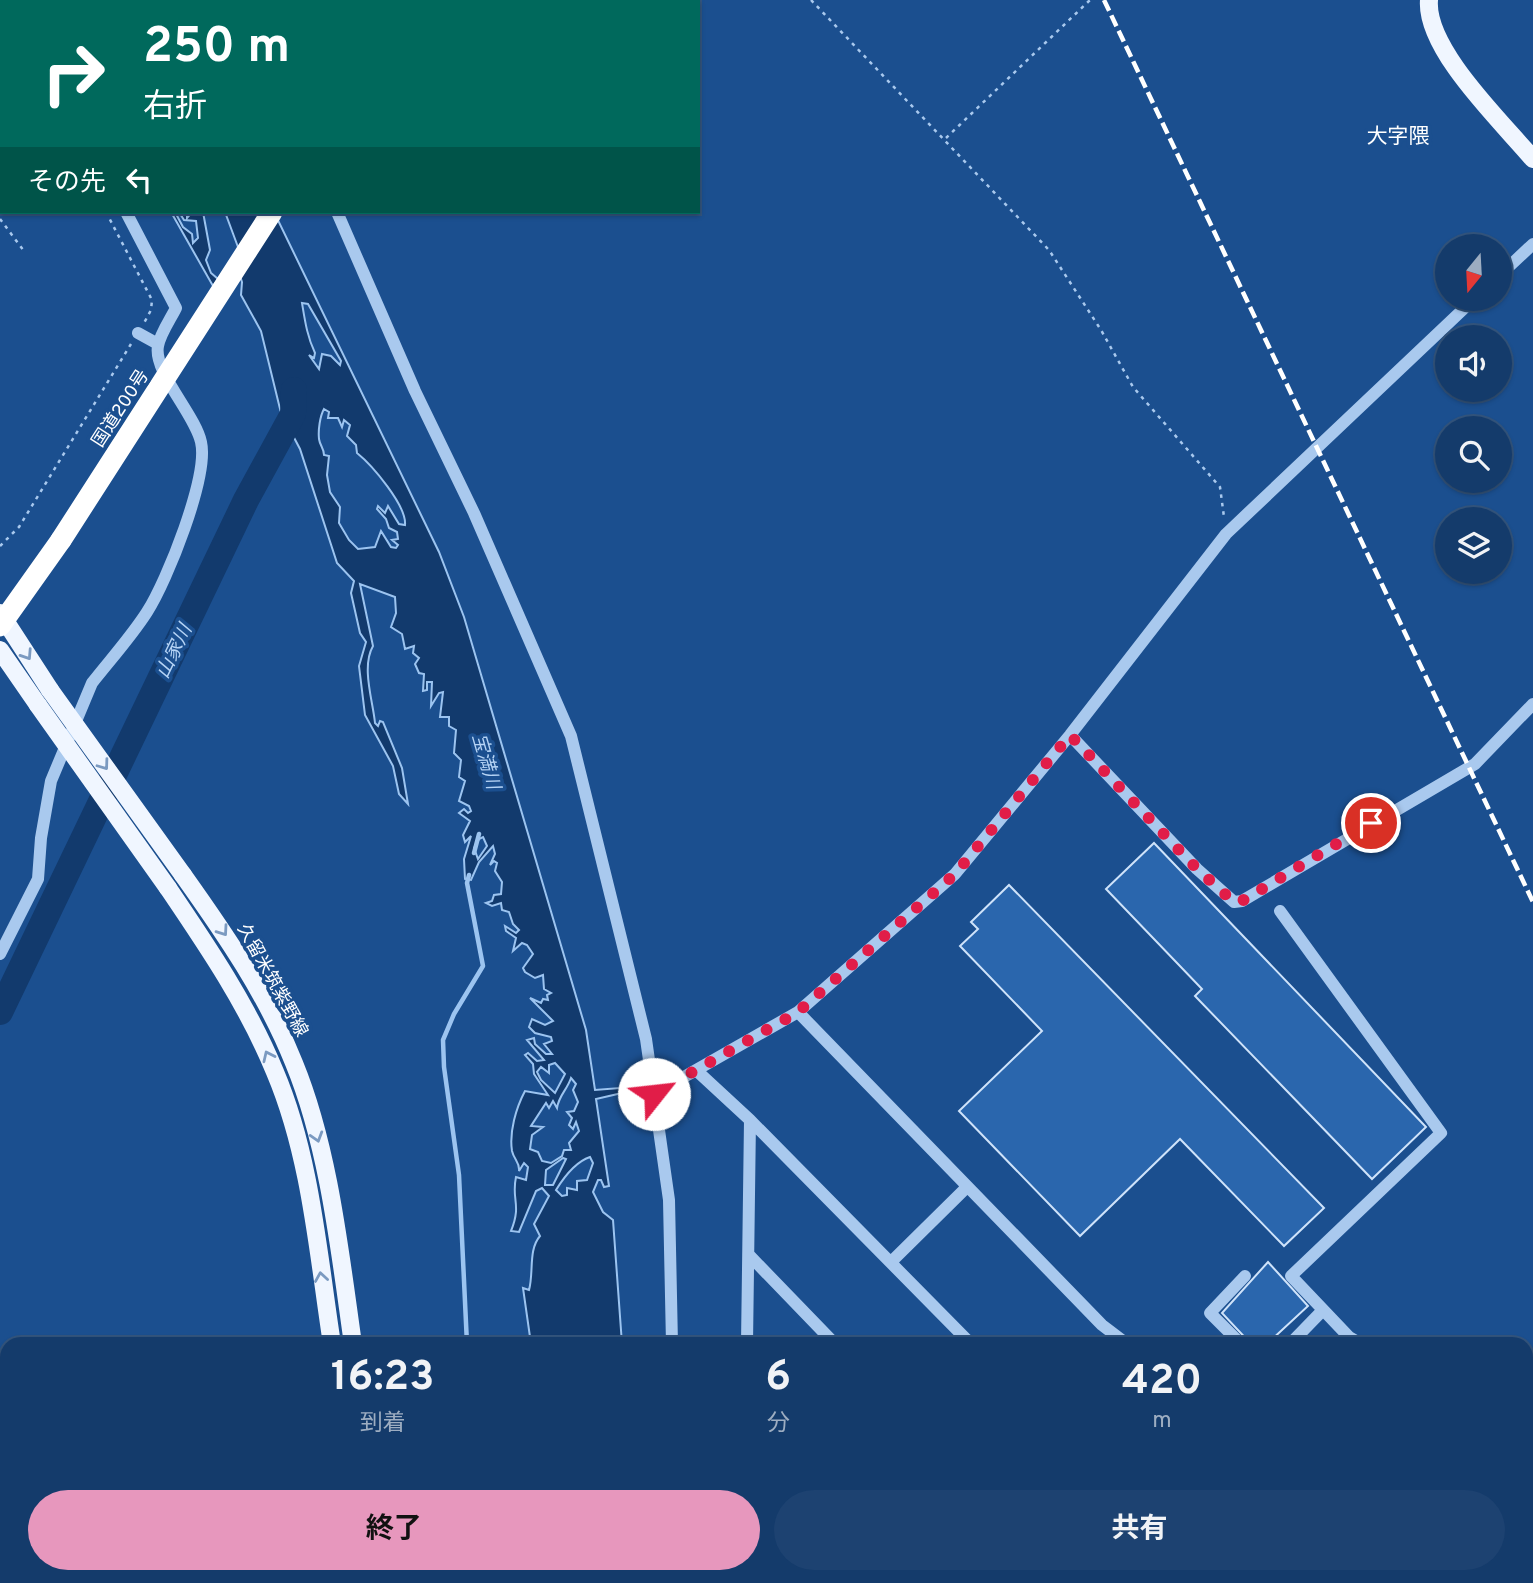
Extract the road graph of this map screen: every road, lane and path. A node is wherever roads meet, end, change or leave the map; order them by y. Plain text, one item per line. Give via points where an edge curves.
1 (811, 0) edge
2 (1090, 0) edge
3 (1429, 0) edge
4 (946, 139) junction
5 (1533, 159) edge
6 (107, 214) edge
7 (127, 214) edge
8 (271, 214) edge
9 (338, 214) edge
10 (0, 219) edge
11 (1533, 244) edge
12 (24, 251) dead end
13 (1512, 264) edge
14 (1460, 312) edge
15 (138, 333) junction
16 (158, 344) junction
17 (1226, 534) junction
18 (0, 546) edge
19 (2, 620) edge
20 (0, 650) edge
21 (1533, 705) edge
22 (1070, 735) junction
23 (1280, 911) dead end
24 (0, 954) edge
25 (798, 1012) junction
26 (697, 1071) junction
27 (654, 1094) junction
28 (750, 1120) junction
29 (967, 1187) junction
30 (749, 1255) junction
31 (891, 1262) junction
32 (1245, 1276) dead end
33 (1324, 1310) junction
34 (331, 1337) edge
35 (352, 1337) edge
36 (672, 1337) edge
37 (747, 1337) edge
38 (828, 1337) edge
39 (964, 1337) edge
40 (1118, 1337) edge
41 (1234, 1337) edge
42 (1297, 1337) edge
43 (1353, 1337) edge

1 - 4 path
2 - 4 path
3 - 5 main road via 1431,25 1447,57
4 - 17 path via 1049,250 1133,387 1220,487
6 - 15 path via 152,300
7 - 16 street via 176,308
8 - 19 highway, 国道200号, bridge via 61,540
9 - 27 street via 571,736 646,1039
10 - 12 path
11 - 13 street
14 - 17 street
15 - 16 street
15 - 18 path via 19,527
16 - 24 street via 157,358 202,443 192,505 156,597 84,700 51,781 38,879
17 - 22 street
19 -> 35 main road, 久留米筑紫野線, bridge via 234,947 295,1063 320,1148
34 -> 20 main road, bridge via 301,1153 276,1074 251,1018 168,888
21 - 22 street via 1475,764 1234,902
22 - 25 street via 955,874
23 - 33 street via 1441,1133 1291,1276
25 - 26 street
25 - 29 street
26 - 27 street
26 - 28 street
27 - 36 street via 669,1200
28 - 30 street
28 - 31 street
29 - 31 street
29 - 40 street
30 - 37 street
30 - 38 street
31 - 39 street
32 - 41 street via 1210,1313
33 - 42 street
33 - 43 street

